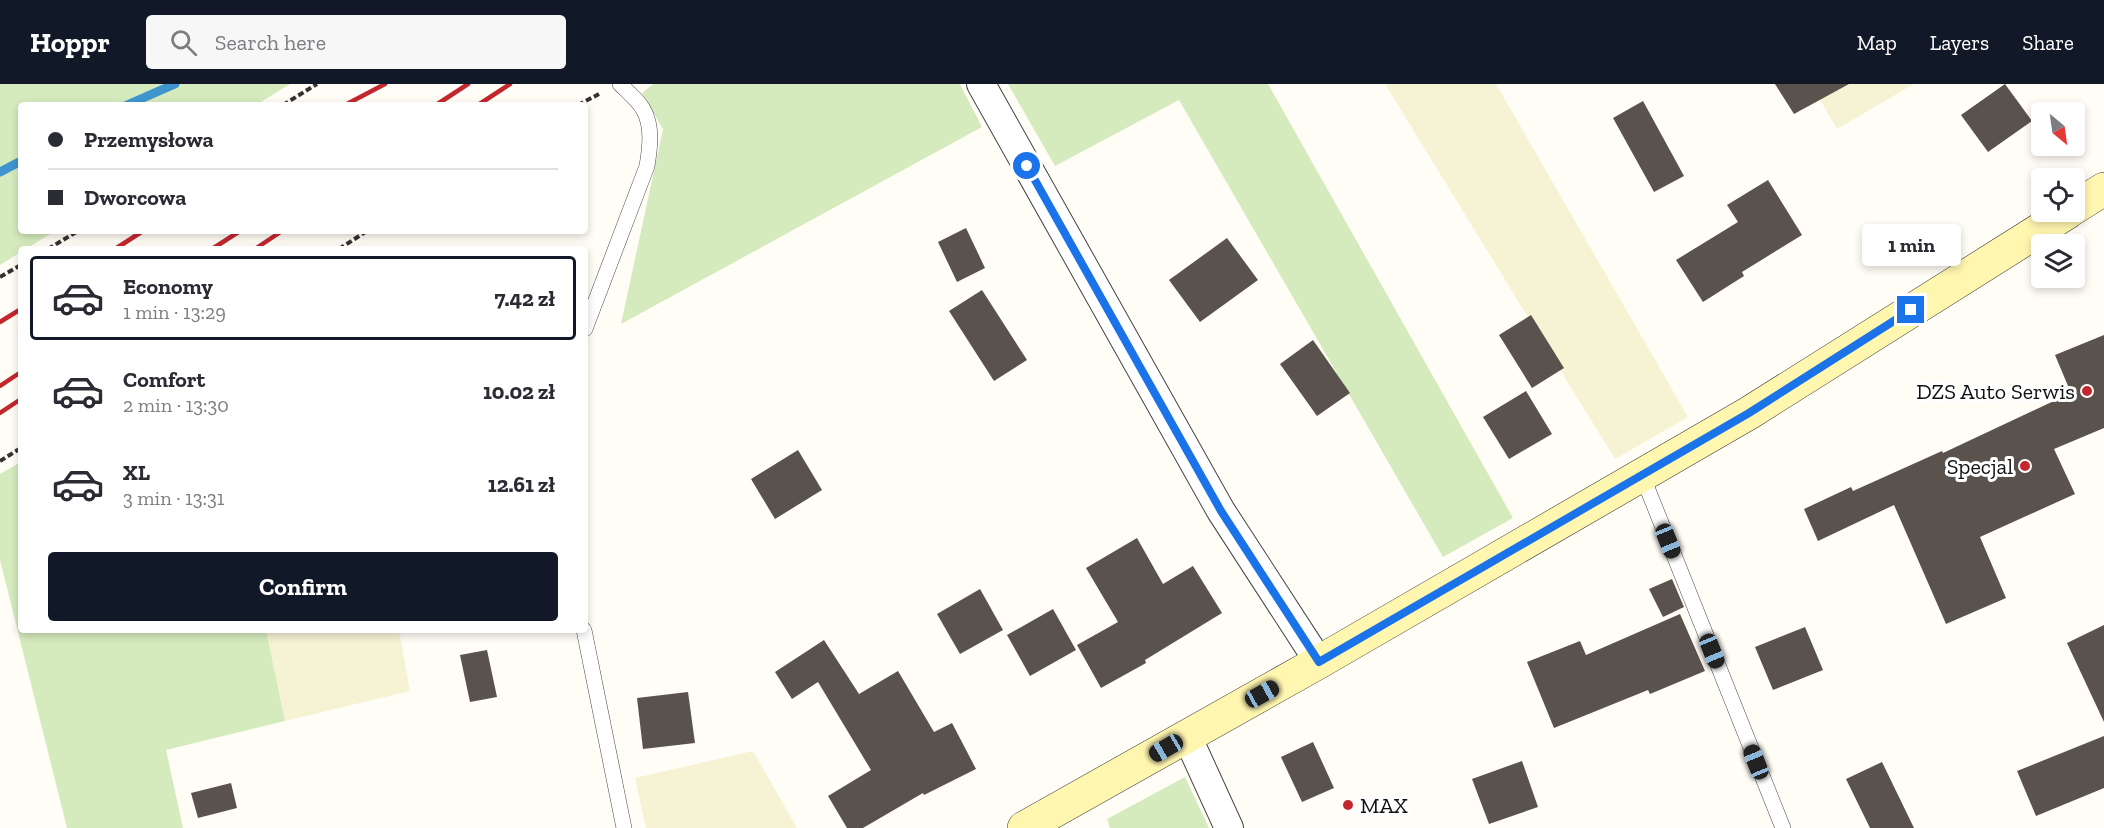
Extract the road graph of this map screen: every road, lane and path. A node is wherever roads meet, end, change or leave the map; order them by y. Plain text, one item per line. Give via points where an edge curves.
1 (317, 84) edge
2 (620, 84) edge
3 (981, 84) edge
4 (288, 102) edge
5 (2104, 189) edge
6 (2085, 201) edge
7 (2052, 222) edge
8 (73, 234) edge
9 (362, 234) edge
10 (53, 246) edge
11 (344, 246) edge
12 (18, 267) edge
13 (0, 277) edge
14 (588, 321) edge
15 (18, 450) edge
16 (0, 461) edge
17 (1642, 475) junction
18 (585, 633) edge
19 (1319, 662) junction
20 (1187, 736) junction
21 (624, 828) edge
22 (1024, 828) edge
23 (1229, 828) edge
24 (1783, 828) edge

1 - 4 path
2 - 14 lane via 643,109 650,146
3 - 19 street via 1221,511
5 - 6 main road
7 - 17 main road via 1749,413
8 - 10 path
9 - 11 path
12 - 13 path
15 - 16 path
17 - 19 main road
17 - 24 lane
18 - 21 lane
19 - 20 main road
20 - 22 main road
20 - 23 street

